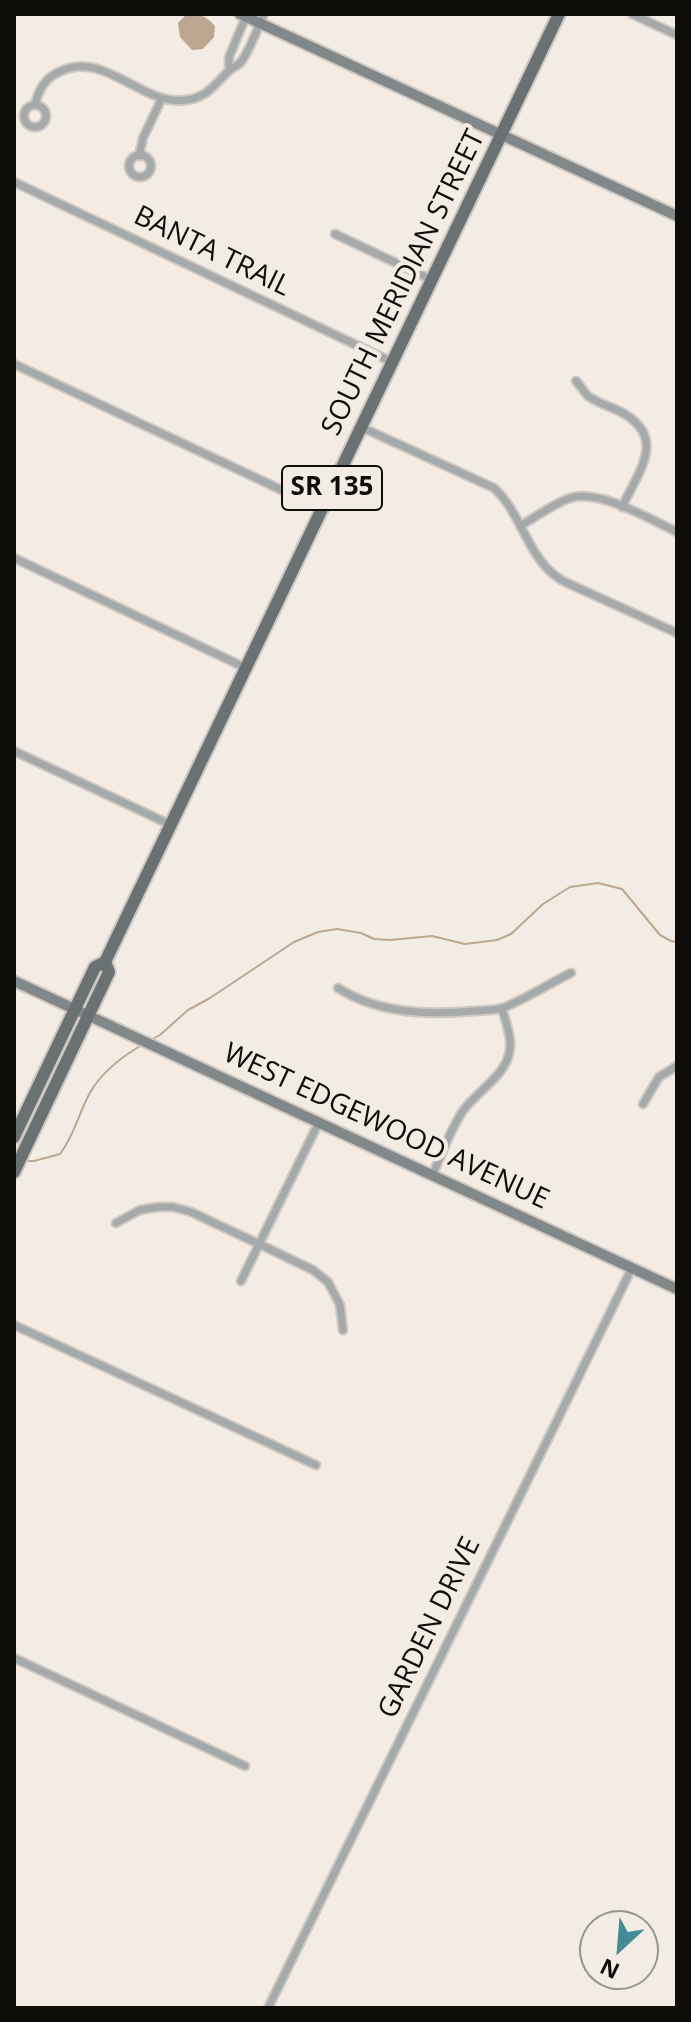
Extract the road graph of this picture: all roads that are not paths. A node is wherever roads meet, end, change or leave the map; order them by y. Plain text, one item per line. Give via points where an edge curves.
1 (559, 14) edge
2 (632, 14) edge
3 (244, 15) edge
4 (262, 19) edge
5 (677, 35) edge
6 (229, 70) junction
7 (162, 98) junction
8 (35, 105) dead end
9 (501, 135) junction
10 (139, 156) dead end
11 (14, 182) edge
12 (677, 216) edge
13 (335, 234) dead end
14 (432, 280) junction
15 (392, 362) junction
16 (14, 364) edge
17 (576, 381) dead end
18 (361, 427) junction
19 (622, 507) junction
20 (322, 509) junction
21 (520, 526) junction
22 (677, 532) edge
23 (14, 558) edge
24 (677, 633) edge
25 (246, 668) junction
26 (14, 751) edge
27 (171, 825) junction
28 (105, 962) junction
29 (571, 973) dead end
30 (14, 981) edge
31 (338, 988) dead end
32 (75, 1009) junction
33 (502, 1009) junction
34 (89, 1015) junction
35 (677, 1066) edge
36 (643, 1104) dead end
37 (319, 1122) junction
38 (14, 1137) edge
39 (14, 1172) edge
40 (433, 1174) junction
41 (116, 1223) dead end
42 (259, 1244) junction
43 (632, 1268) junction
44 (241, 1281) dead end
45 (677, 1289) edge
46 (14, 1325) edge
47 (343, 1330) dead end
48 (316, 1465) dead end
49 (14, 1658) edge
50 (245, 1766) dead end
51 (268, 2008) edge

1 - 9 main road, SOUTH MERIDIAN STREET / SR 135
2 - 5 street
3 - 4 main road
3 - 6 street
4 - 6 street via 241,63
4 - 9 main road
6 - 7 street via 213,89 196,98
7 - 8 street via 103,70 77,66 49,78
7 - 10 street
9 - 12 main road
9 - 14 main road, SOUTH MERIDIAN STREET / SR 135
11 - 15 street, BANTA TRAIL
13 - 14 street
14 - 15 main road, SOUTH MERIDIAN STREET / SR 135
15 - 18 main road, SOUTH MERIDIAN STREET / SR 135
16 - 20 street
17 - 19 street via 588,396 636,421 645,436 645,457
18 - 20 main road, SOUTH MERIDIAN STREET / SR 135
18 - 21 street via 494,488
19 - 21 street via 578,496
19 - 22 street
20 - 25 main road, SOUTH MERIDIAN STREET / SR 135
21 - 24 street via 544,566 558,578
23 - 25 street
25 - 27 main road, SOUTH MERIDIAN STREET / SR 135
26 - 27 street
27 - 28 main road, SOUTH MERIDIAN STREET / SR 135
28 - 32 main road, SOUTH MERIDIAN STREET / SR 135 via 95,967
28 - 34 main road, SOUTH MERIDIAN STREET / SR 135 via 109,972
29 - 33 street
30 - 32 main road, WEST EDGEWOOD AVENUE
31 - 33 street via 411,1012
32 - 34 main road, WEST EDGEWOOD AVENUE
32 - 38 main road, SOUTH MERIDIAN STREET / SR 135
33 - 40 street via 510,1040 507,1062 461,1113
34 - 37 main road, WEST EDGEWOOD AVENUE
34 - 39 main road, SOUTH MERIDIAN STREET / SR 135
35 - 36 street via 656,1082
37 - 40 main road, WEST EDGEWOOD AVENUE
37 - 42 street
40 - 43 main road, WEST EDGEWOOD AVENUE
41 - 42 street via 147,1208 173,1207
42 - 44 street
42 - 47 street via 328,1282 340,1305
43 - 45 main road, WEST EDGEWOOD AVENUE
43 - 51 street, GARDEN DRIVE
46 - 48 street
49 - 50 street

